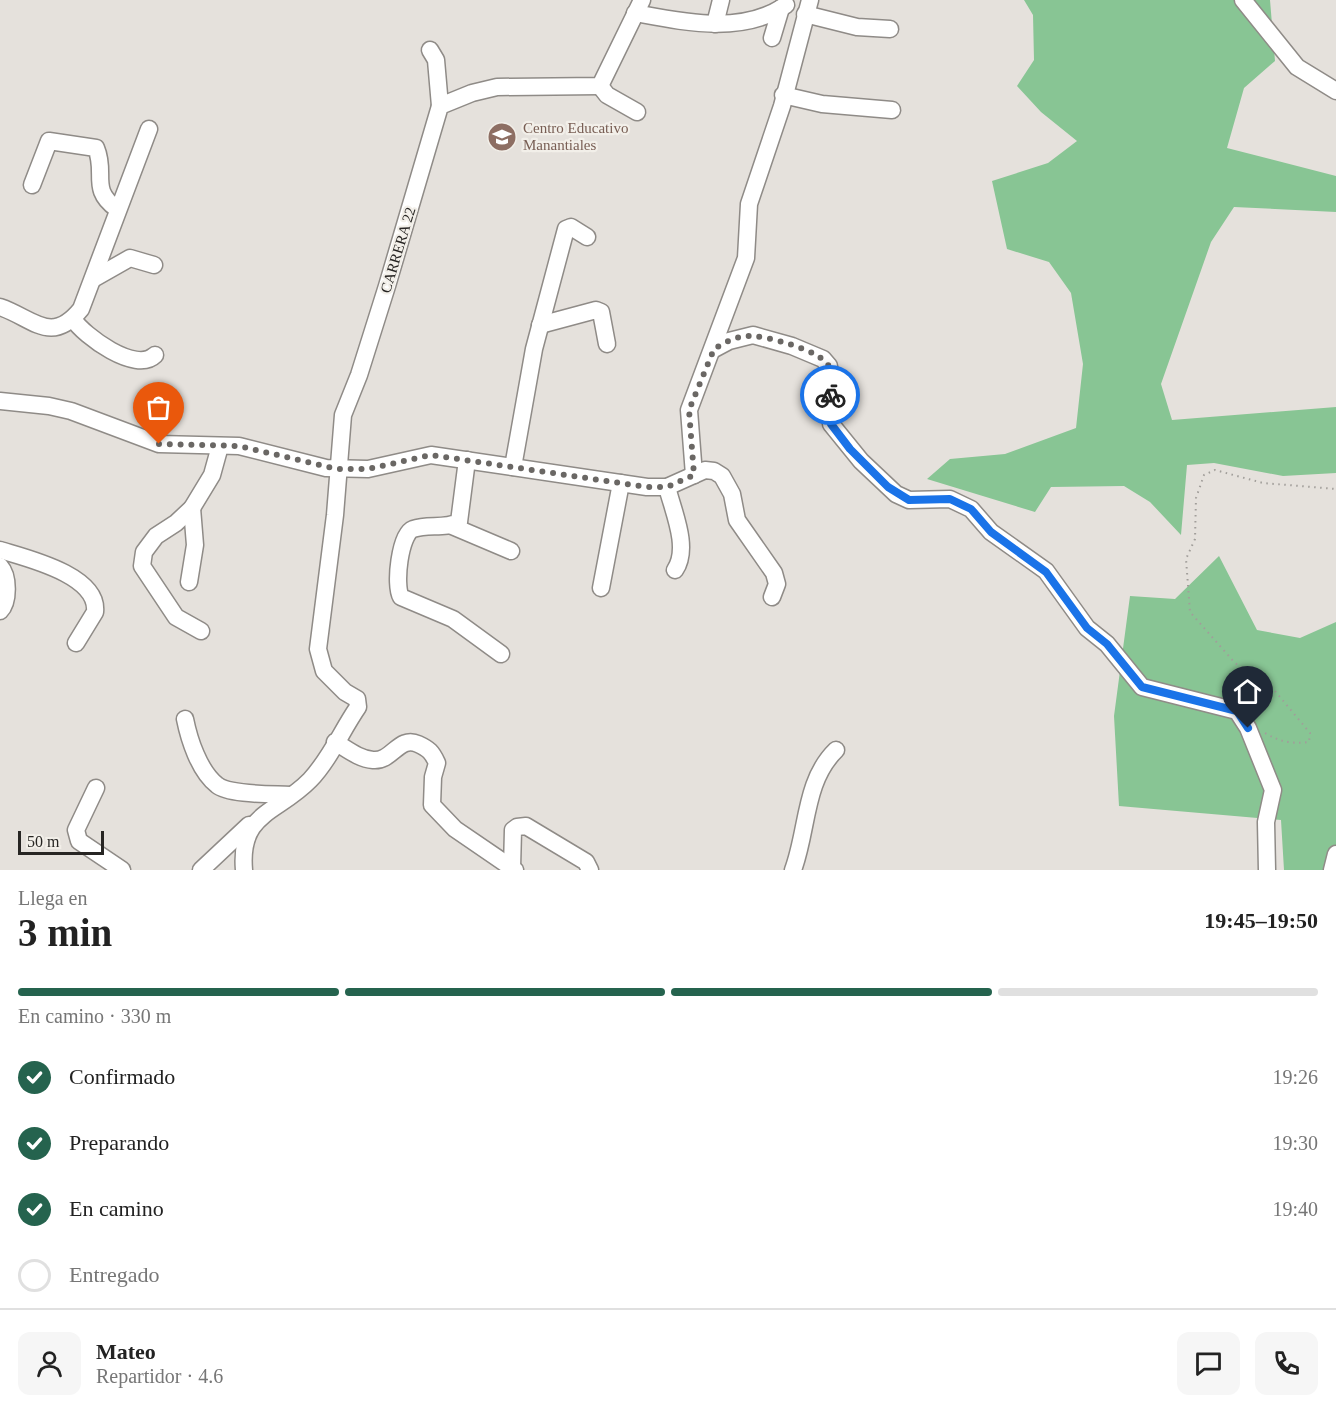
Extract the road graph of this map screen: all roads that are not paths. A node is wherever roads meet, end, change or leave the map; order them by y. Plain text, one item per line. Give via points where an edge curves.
1 (721, 0) edge
2 (1243, 0) edge
3 (639, 7) edge
4 (807, 7) edge
5 (715, 24) junction
6 (890, 29) dead end
7 (772, 38) dead end
8 (430, 50) dead end
9 (600, 86) junction
10 (1336, 91) edge
11 (783, 94) junction
12 (440, 106) junction
13 (892, 110) dead end
14 (637, 112) dead end
15 (149, 129) dead end
16 (32, 185) dead end
17 (117, 209) junction
18 (587, 237) dead end
19 (154, 265) dead end
20 (93, 279) junction
21 (0, 307) edge
22 (73, 319) junction
23 (540, 325) junction
24 (607, 344) dead end
25 (714, 349) junction
26 (155, 355) dead end
27 (0, 401) edge
28 (220, 446) junction
29 (467, 460) junction
30 (513, 467) junction
31 (337, 469) junction
32 (694, 475) junction
33 (621, 483) junction
34 (663, 487) junction
35 (192, 508) junction
36 (661, 513) dead end
37 (452, 526) junction
38 (0, 550) edge
39 (511, 550) dead end
40 (0, 566) edge
41 (675, 570) dead end
42 (189, 582) dead end
43 (602, 588) dead end
44 (771, 597) dead end
45 (0, 611) edge
46 (201, 632) dead end
47 (76, 643) dead end
48 (501, 654) dead end
49 (185, 719) dead end
50 (335, 742) junction
51 (837, 750) dead end
52 (96, 788) dead end
53 (285, 795) junction
54 (1336, 854) edge
55 (514, 869) edge
56 (122, 870) edge
57 (201, 870) edge
58 (244, 870) edge
59 (590, 870) edge
60 (793, 870) edge
61 (1268, 870) edge
62 (1332, 870) edge

1 - 5 street
2 - 10 street via 1288,58 1307,75
3 - 5 street
3 - 9 street
4 - 6 street via 857,27
4 - 11 street
5 - 7 street via 749,20 783,6
8 - 12 street via 436,60
9 - 12 street via 496,87
9 - 14 street
11 - 13 street via 822,104
11 - 25 street via 749,204 746,258
12 - 31 street, CARRERA 22 via 384,297 343,415
15 - 17 street
16 - 17 street via 50,141 96,148 100,192
17 - 20 street
18 - 23 street via 571,227 566,229
19 - 20 street via 130,258
20 - 22 street
21 - 22 street via 47,328 61,327
22 - 26 street via 92,340 117,354 144,360
23 - 24 street via 596,310 601,312
23 - 30 street
25 - 32 street via 689,410
25 - 61 street via 753,335 792,345 823,359 829,366 831,424 861,461 896,494 909,500 950,499 971,509 991,532 1046,572 1087,628 1107,644 1142,687 1237,711 1273,790 1266,822
27 - 28 street via 50,405 159,444
28 - 31 street via 254,449
28 - 35 street via 212,475
29 - 30 street
29 - 31 street via 431,455 368,469
29 - 37 street via 461,517
30 - 33 street
31 - 50 street, CARRERA 22 via 318,649 324,671 357,699 358,707
32 - 34 street
32 - 44 street via 714,471 726,480 738,520 774,573 777,584
33 - 34 street
33 - 43 street
34 - 36 street
34 - 41 street via 680,540 680,563
35 - 42 street via 195,545
35 - 46 street via 156,536 144,552 142,566 176,617
37 - 39 street
37 - 48 street via 407,533 397,572 398,592 401,597 453,619
38 - 47 street via 61,570 87,590 95,612
40 - 45 street via 6,578 5,605
49 - 53 street via 191,747 216,785 228,790
50 - 53 street via 310,780
50 - 55 street via 375,761 412,741 431,750 437,763 432,777 432,805 454,829
51 - 60 street via 815,779
52 - 56 street via 76,837
53 - 57 street
53 - 58 street via 247,834 242,849
54 - 62 street
55 - 59 street via 513,830 526,826 586,862

